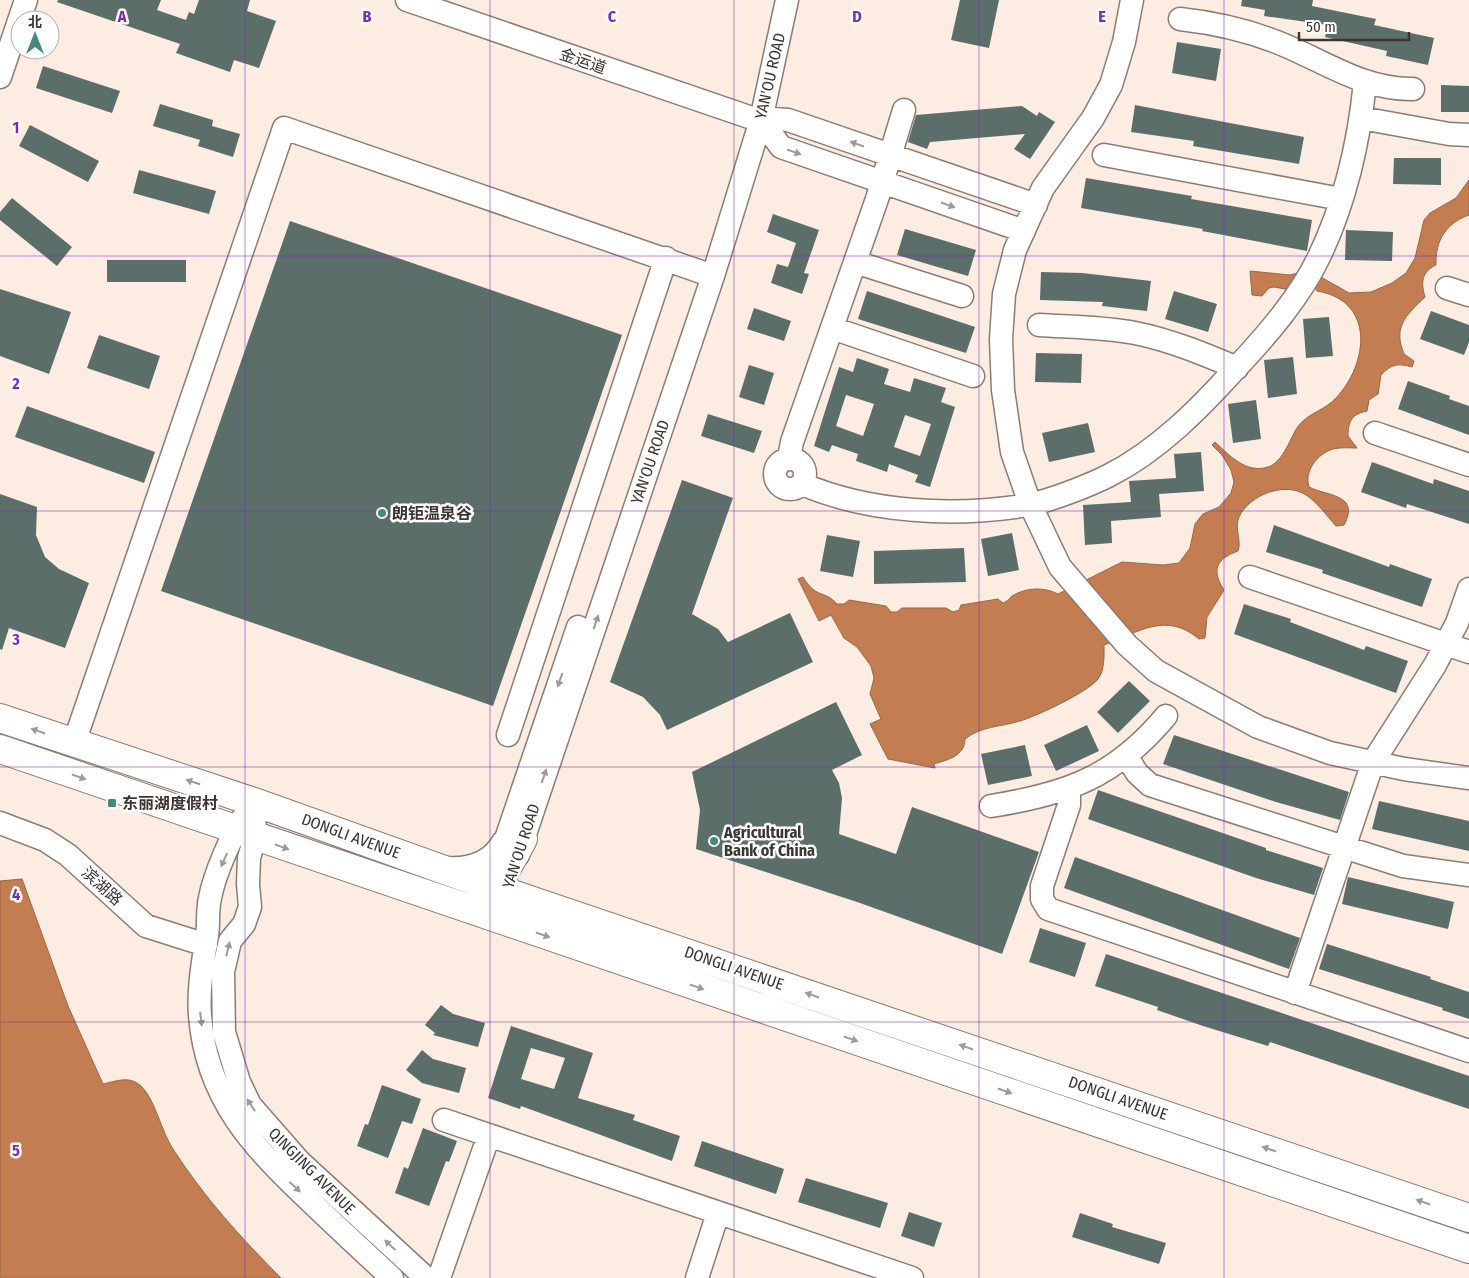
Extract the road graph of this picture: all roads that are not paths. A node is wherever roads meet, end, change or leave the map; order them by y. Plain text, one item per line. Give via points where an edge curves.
1 (26, 0) edge
2 (407, 0) edge
3 (776, 0) edge
4 (787, 0) edge
5 (1132, 0) edge
6 (1180, 19) dead end
7 (0, 76) edge
8 (1365, 82) junction
9 (1413, 89) dead end
10 (904, 110) dead end
11 (755, 118) junction
12 (1362, 118) junction
13 (1469, 135) edge
14 (889, 155) junction
15 (1104, 155) dead end
16 (882, 182) junction
17 (1341, 199) junction
18 (1036, 205) junction
19 (1024, 231) junction
20 (666, 258) junction
21 (855, 262) junction
22 (706, 273) junction
23 (1448, 288) dead end
24 (1469, 295) edge
25 (962, 296) dead end
26 (1039, 325) dead end
27 (832, 328) junction
28 (1237, 368) junction
29 (973, 376) dead end
30 (1375, 433) dead end
31 (1469, 465) edge
32 (1030, 504) junction
33 (1250, 577) dead end
34 (1469, 590) edge
35 (1445, 645) junction
36 (1469, 652) edge
37 (1166, 716) dead end
38 (0, 718) edge
39 (508, 735) dead end
40 (74, 743) junction
41 (0, 749) edge
42 (1127, 757) junction
43 (1374, 762) junction
44 (1469, 778) edge
45 (1069, 788) junction
46 (254, 802) junction
47 (991, 806) dead end
48 (0, 823) edge
49 (244, 834) junction
50 (515, 837) junction
51 (1346, 848) junction
52 (437, 867) junction
53 (1469, 875) edge
54 (493, 899) junction
55 (206, 945) junction
56 (1295, 993) junction
57 (1469, 1051) edge
58 (444, 1120) dead end
59 (489, 1135) junction
60 (276, 1152) junction
61 (718, 1212) junction
62 (1469, 1218) edge
63 (1469, 1249) edge
64 (392, 1278) edge
65 (426, 1278) edge
66 (439, 1278) edge
67 (696, 1278) edge
68 (912, 1278) edge

1 - 7 street
2 - 11 street, 金运道
3 - 11 street, YAN'OU ROAD
4 - 11 street, YAN'OU ROAD
5 - 18 street via 1111,85 1093,118 1043,188
6 - 8 street via 1247,32
8 - 9 street
8 - 12 street
10 - 14 street
14 -> 11 street via 788,120
11 -> 16 street via 781,147
11 - 22 street, YAN'OU ROAD
12 - 13 street
12 - 17 street
14 - 16 street
14 - 18 street
15 - 17 street
16 -> 19 street
16 - 21 street
17 - 28 street via 1318,259 1295,296
18 - 19 street
19 - 32 street via 1015,250 1004,294 1001,339 1003,390 1012,452
20 - 22 street
20 - 39 street
20 - 40 street via 284,128
21 - 25 street
21 - 27 street
22 - 50 street, YAN'OU ROAD
23 - 24 street
26 - 28 street via 1135,334 1182,346
27 - 29 street
27 - 32 street via 792,442 790,458 779,462 774,472 783,488 790,490 802,484 825,494 867,504 915,510 974,510
28 - 32 street via 1159,443 1108,476
30 - 31 street
32 - 43 street via 1060,567 1127,645 1156,670 1258,727 1330,754
33 - 35 street via 1361,613
34 - 35 street
35 - 36 street
35 - 43 street via 1411,706
37 - 42 street
40 -> 38 highway, DONGLI AVENUE
46 -> 40 highway, DONGLI AVENUE
41 -> 49 highway, DONGLI AVENUE
42 - 45 street via 1092,779
42 - 51 street via 1150,785
43 - 44 street
43 - 51 street
45 - 47 street via 1030,800
45 - 56 street via 1068,805 1042,886 1042,900 1048,910
46 - 49 street, QINGJING AVENUE
46 - 52 highway, DONGLI AVENUE
48 - 55 street, 滨湖路 via 45,840 68,855 146,926
49 -> 54 highway, DONGLI AVENUE via 428,896
49 -> 55 street, QINGJING AVENUE via 214,882 209,900
60 -> 49 street, QINGJING AVENUE via 239,1082 224,1032 223,972 230,941 244,924 250,906 249,858
50 - 52 street, YAN'OU ROAD via 479,863 460,868
50 - 54 highway
51 - 53 street via 1403,866
51 - 56 street
52 - 54 highway, DONGLI AVENUE
62 -> 54 highway, DONGLI AVENUE
54 -> 63 highway, DONGLI AVENUE
55 -> 60 street, QINGJING AVENUE via 200,985 200,1016 212,1071 236,1121
56 - 57 street
58 - 59 street
59 - 61 street
59 - 66 street
60 -> 64 street, QINGJING AVENUE
65 -> 60 street, QINGJING AVENUE
61 - 67 street
61 - 68 street

